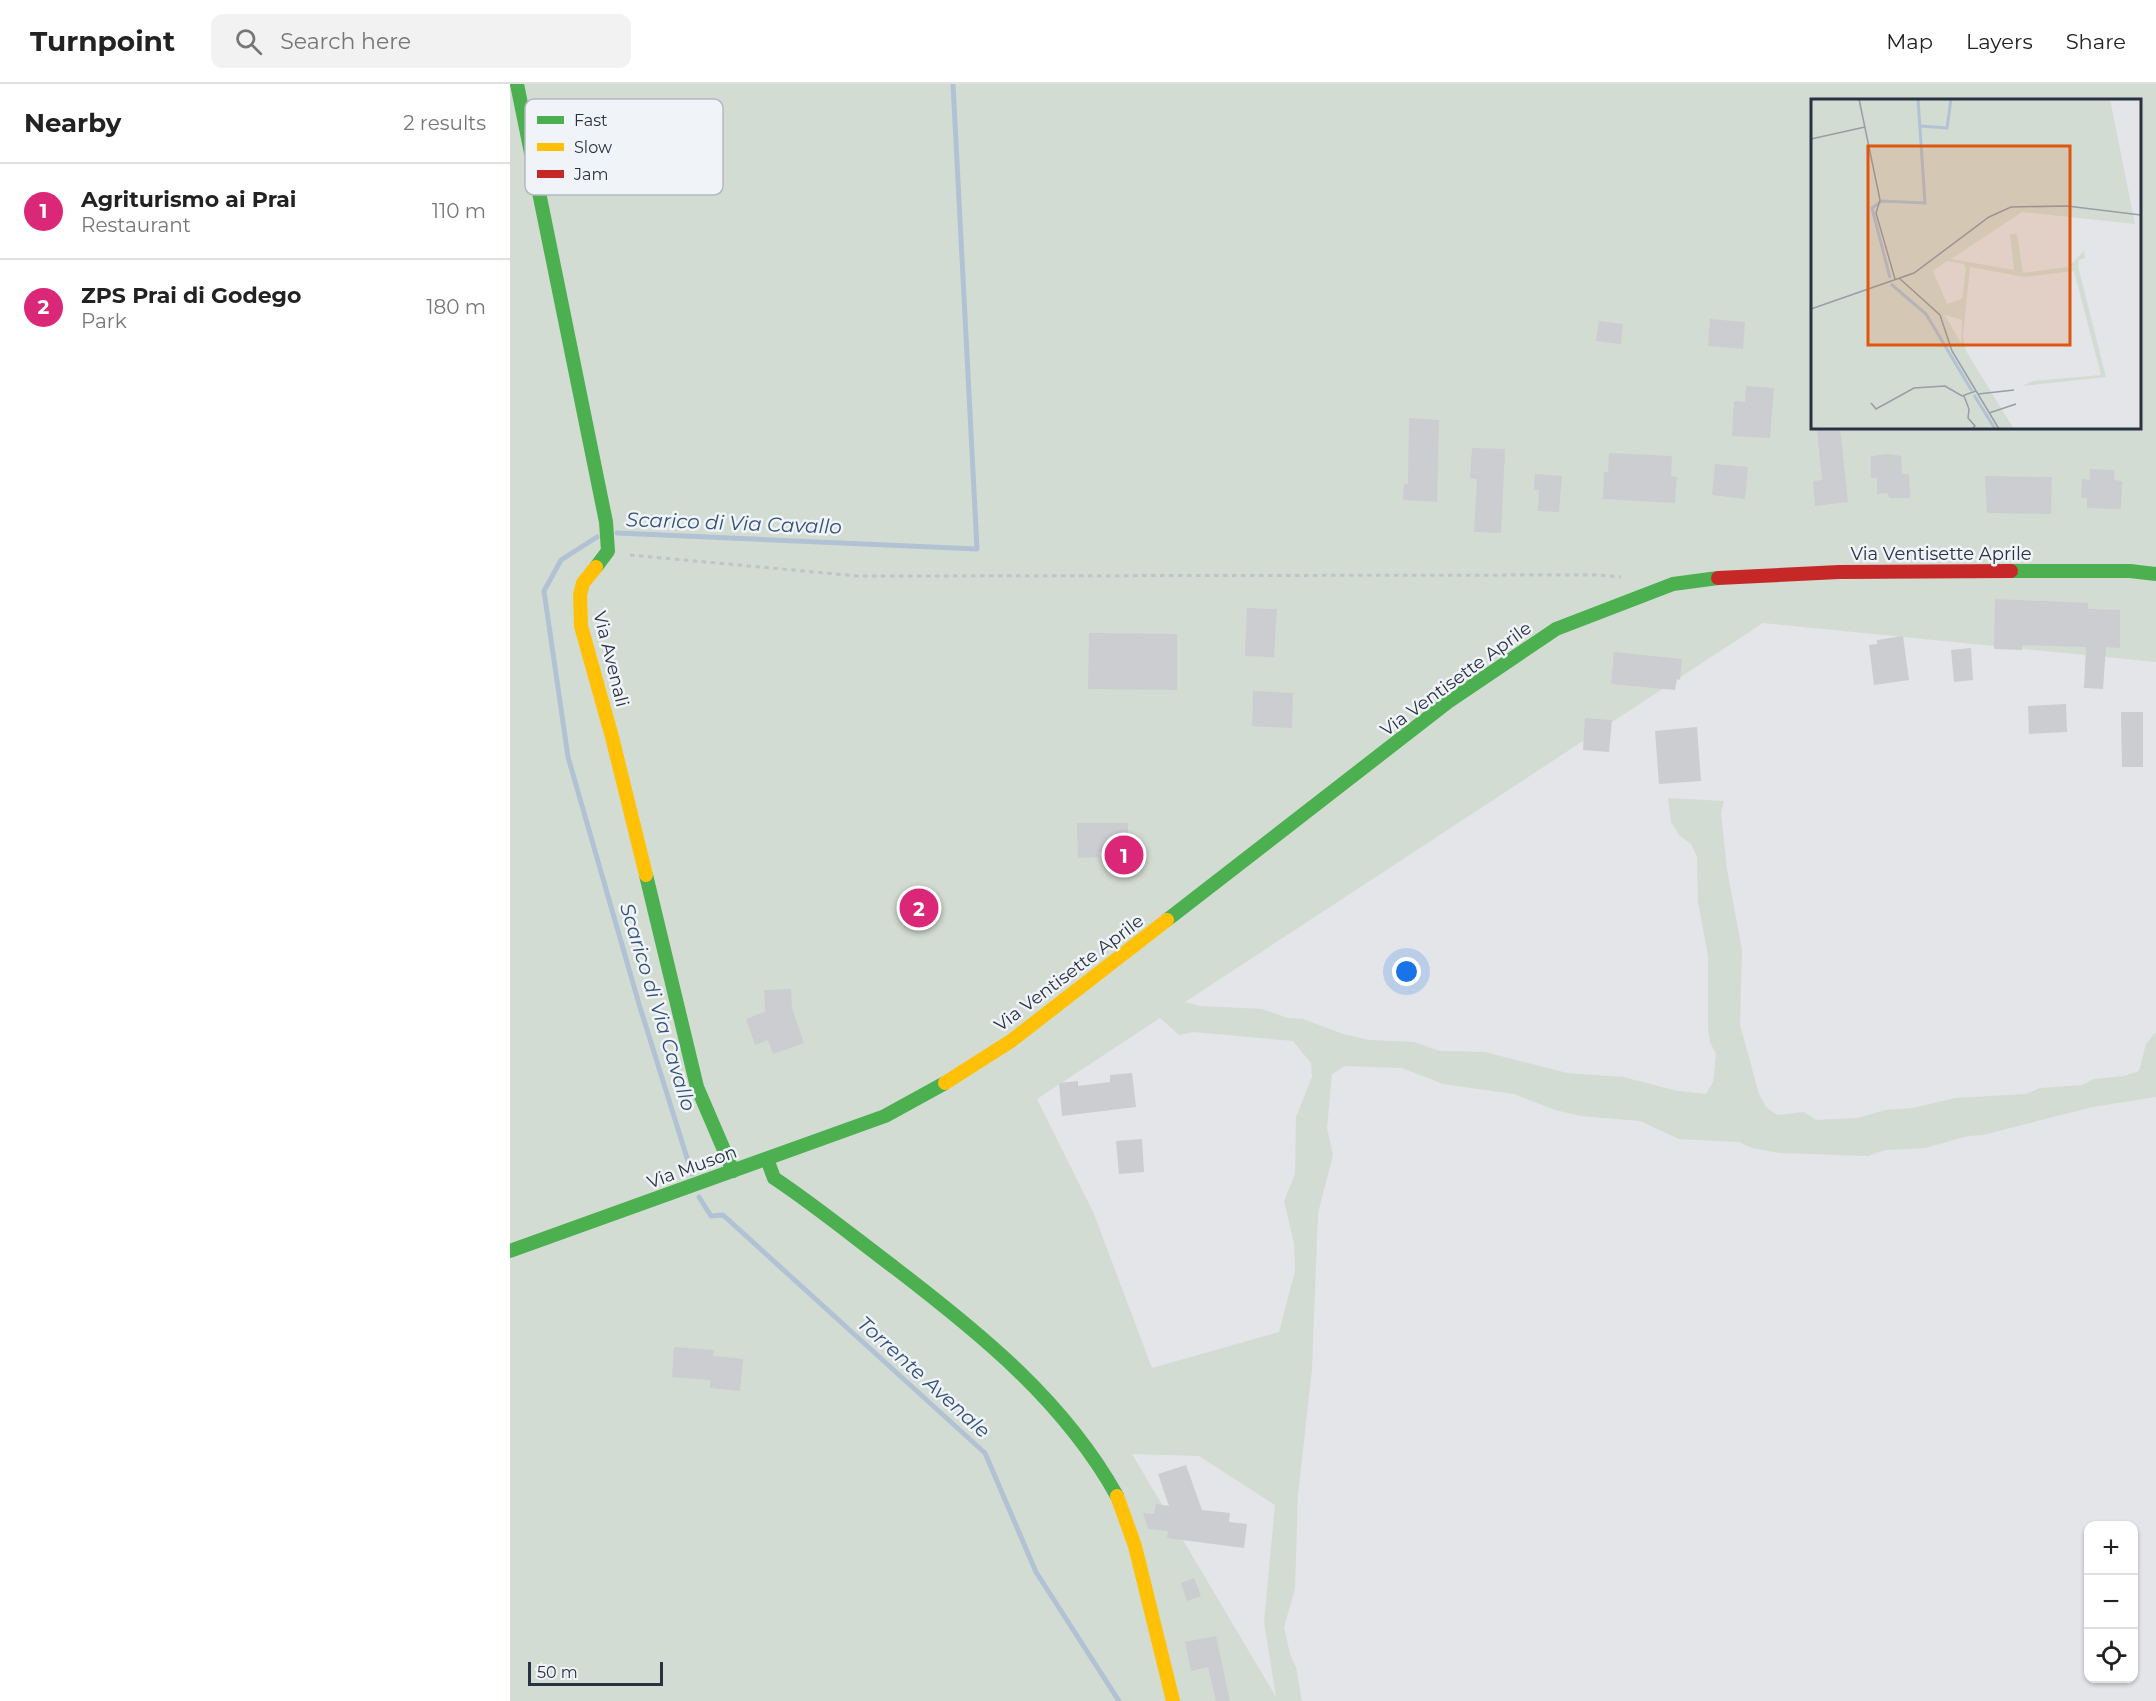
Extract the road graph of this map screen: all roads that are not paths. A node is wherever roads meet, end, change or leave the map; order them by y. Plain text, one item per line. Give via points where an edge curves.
1 (517, 84) edge
2 (525, 123) edge
3 (540, 195) edge
4 (2156, 574) edge
5 (885, 1116) joint
6 (767, 1159) junction
7 (734, 1171) junction
8 (510, 1251) edge
9 (1173, 1701) edge

1 - 2 main road, Via Avenali
3 - 7 main road, Via Avenali via 606,522 608,546 583,583 580,595 581,626 697,1087
4 - 5 main road, Via Ventisette Aprile via 1839,572 1726,577 1673,584 1556,629 1448,702 1011,1041
5 - 6 main road, Via Muson
6 - 7 main road, Via Muson
6 - 9 main road via 774,1178 965,1322 1029,1381 1096,1459 1128,1524
7 - 8 main road, Via Muson

